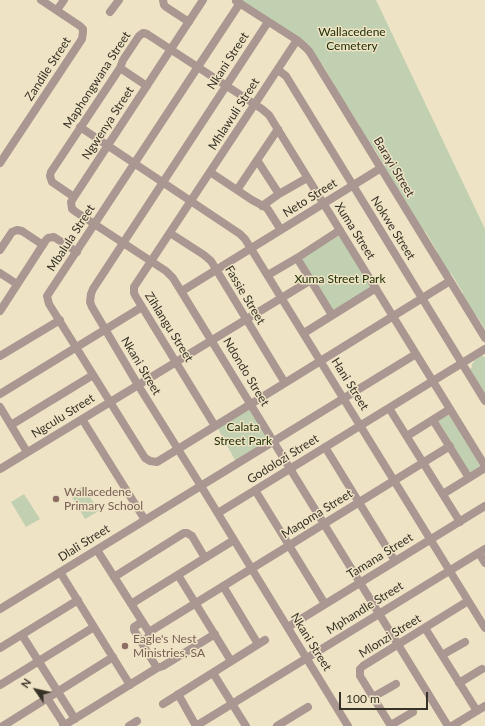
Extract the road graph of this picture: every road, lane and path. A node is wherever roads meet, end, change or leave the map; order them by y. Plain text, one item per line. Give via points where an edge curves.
1 (41, 0) edge
2 (64, 0) edge
3 (163, 0) edge
4 (203, 0) edge
5 (117, 1) edge
6 (238, 2) edge
7 (57, 10) junction
8 (110, 12) dead end
9 (189, 22) junction
10 (268, 22) junction
11 (297, 40) junction
12 (171, 50) junction
13 (198, 67) junction
14 (120, 68) junction
15 (278, 70) junction
16 (147, 86) junction
17 (226, 86) junction
18 (255, 104) junction
19 (80, 127) junction
20 (278, 129) junction
21 (108, 146) junction
22 (257, 160) junction
23 (0, 163) edge
24 (135, 164) junction
25 (381, 168) junction
26 (210, 172) junction
27 (307, 178) junction
28 (163, 182) junction
29 (353, 185) junction
30 (237, 190) junction
31 (279, 194) junction
32 (74, 197) junction
33 (191, 201) junction
34 (324, 203) junction
35 (262, 206) junction
36 (95, 225) junction
37 (281, 230) junction
38 (340, 230) junction
39 (170, 233) junction
40 (123, 243) junction
41 (43, 245) junction
42 (251, 247) junction
43 (0, 250) edge
44 (77, 252) junction
45 (297, 258) junction
46 (152, 262) junction
47 (216, 270) junction
48 (0, 273) edge
49 (268, 275) junction
50 (311, 280) junction
51 (450, 281) junction
52 (17, 284) junction
53 (376, 288) junction
54 (182, 291) junction
55 (282, 297) junction
56 (422, 298) junction
57 (142, 307) junction
58 (0, 311) edge
59 (332, 315) junction
60 (393, 316) junction
61 (60, 320) junction
62 (246, 320) junction
63 (106, 329) junction
64 (304, 332) junction
65 (485, 338) edge
66 (212, 340) junction
67 (76, 347) junction
68 (485, 349) edge
69 (416, 354) junction
70 (0, 356) edge
71 (176, 361) junction
72 (321, 361) junction
73 (462, 363) junction
74 (93, 375) junction
75 (433, 381) junction
76 (285, 383) junction
77 (138, 385) junction
78 (0, 394) edge
79 (344, 398) junction
80 (485, 401) edge
81 (110, 402) junction
82 (251, 404) junction
83 (0, 407) edge
84 (389, 408) junction
85 (450, 409) junction
86 (82, 418) junction
87 (433, 420) junction
88 (11, 425) junction
89 (361, 425) junction
90 (215, 426) junction
91 (407, 436) junction
92 (274, 441) junction
93 (450, 446) junction
94 (325, 447) junction
95 (178, 449) junction
96 (27, 452) junction
97 (423, 463) junction
98 (485, 467) edge
99 (0, 469) edge
100 (290, 469) junction
101 (469, 478) junction
102 (394, 480) junction
103 (201, 486) junction
104 (255, 490) junction
105 (443, 494) junction
106 (359, 502) junction
107 (485, 506) edge
108 (218, 513) junction
109 (145, 520) junction
110 (460, 522) junction
111 (324, 524) junction
112 (430, 539) junction
113 (234, 540) junction
114 (289, 546) junction
115 (97, 550) junction
116 (482, 551) edge
117 (205, 558) junction
118 (394, 561) junction
119 (485, 563) edge
120 (252, 568) junction
121 (450, 570) junction
122 (60, 572) junction
123 (178, 575) junction
124 (114, 576) junction
125 (360, 582) junction
126 (223, 586) junction
127 (78, 600) junction
128 (468, 601) junction
129 (196, 603) junction
130 (131, 604) junction
131 (325, 604) junction
132 (0, 609) edge
133 (379, 614) junction
134 (142, 622) junction
135 (94, 627) junction
136 (288, 627) junction
137 (425, 628) junction
138 (485, 628) edge
139 (149, 632) junction
140 (215, 634) junction
141 (22, 635) junction
142 (141, 642) junction
143 (465, 642) dead end
144 (398, 644) junction
145 (0, 648) edge
146 (442, 655) junction
147 (113, 657) junction
148 (307, 658) junction
149 (231, 661) junction
150 (38, 662) junction
151 (157, 668) junction
152 (482, 668) dead end
153 (213, 673) junction
154 (459, 683) junction
155 (0, 684) edge
156 (396, 684) dead end
157 (130, 685) junction
158 (57, 692) junction
159 (178, 694) junction
160 (373, 697) junction
161 (47, 698) junction
162 (163, 704) dead end
163 (232, 704) junction
164 (485, 706) edge
165 (308, 707) dead end
166 (477, 711) junction
167 (413, 712) dead end
168 (74, 719) junction
169 (137, 721) dead end
170 (291, 722) edge
171 (1, 726) edge
172 (64, 726) edge
173 (129, 726) edge
174 (196, 726) edge
175 (246, 726) edge
176 (277, 726) edge
177 (348, 726) edge
178 (391, 726) edge
179 (448, 726) edge
180 (452, 726) edge

1 - 7 street, Zandile Street
2 - 7 street
3 - 9 street via 166,7
4 - 9 street, Ngwenya Street
5 - 8 street
6 - 10 street, Barayi Street
6 - 13 street, Mbalula Street
7 - 23 street, Zandile Street via 83,29 82,39
9 - 12 street, Ngwenya Street
10 - 11 street, Barayi Street
10 - 17 street, Nkani Street
11 - 15 street, Mhlawuli Street
11 - 25 street, Barayi Street via 312,55
12 - 13 street, Maphongwana Street
12 - 14 street, Maphongwana Street via 147,34 142,34
12 - 16 street, Ngwenya Street
13 - 17 street, Maphongwana Street
13 - 24 street, Mbalula Street
14 - 16 street
14 - 19 street, Maphongwana Street
15 - 18 street, Mhlawuli Street
15 - 29 street, Nokwe Street via 286,76
16 - 21 street, Ngwenya Street
17 - 18 street, Xuma Street
17 - 28 street, Nkani Street
18 - 20 street, Xuma Street via 269,115
18 - 26 street, Mhlawuli Street
19 - 21 street, Hani Street
19 - 32 street, Maphongwana Street via 50,176 54,183
20 - 22 street
20 - 27 street, Xuma Street
21 - 24 street, Hani Street
21 - 32 street, Ngwenya Street
22 - 30 street
22 - 31 street
24 - 28 street, Hani Street
24 - 36 street, Mbalula Street
25 - 29 street, Neto Street
25 - 51 street, Barayi Street
26 - 30 street
26 - 33 street, Mhlawuli Street
27 - 31 street
27 - 34 street, Xuma Street
28 - 33 street, Hani Street
28 - 40 street, Nkani Street
29 - 34 street, Neto Street
29 - 56 street, Nokwe Street
30 - 35 street
31 - 35 street
32 - 36 street via 71,202 72,209
33 - 39 street, Zihlangu Street
33 - 42 street, Hani Street via 240,234
34 - 37 street, Neto Street
34 - 38 street, Xuma Street
35 - 37 street via 267,208
36 - 40 street
36 - 44 street, Mbalula Street
37 - 42 street, Neto Street
38 - 45 street
38 - 53 street, Xuma Street
39 - 46 street, Zihlangu Street
39 - 47 street, Fassie Street via 204,255
40 - 46 street, Ndondo Street
40 - 63 street, Nkani Street via 91,294 92,307
41 - 43 street via 17,230 12,232
41 - 44 street via 48,238 54,237
41 - 52 street
42 - 47 street, Neto Street
42 - 49 street, Hani Street
44 - 61 street, Mbalula Street via 48,296 49,304
45 - 49 street
45 - 50 street
46 - 54 street, Ndondo Street via 170,275
46 - 57 street, Zihlangu Street via 134,287 134,293
47 - 54 street, Neto Street
47 - 62 street, Fassie Street
48 - 52 street
49 - 55 street, Hani Street
50 - 55 street, Ngculu Street
50 - 59 street
51 - 56 street, Mbalula Street
51 - 65 street, Barayi Street
52 - 58 street
53 - 59 street
53 - 60 street, Xuma Street
54 - 66 street, Ndondo Street
55 - 62 street, Ngculu Street
55 - 64 street, Hani Street
56 - 60 street, Mbalula Street
56 - 73 street, Nokwe Street
57 - 63 street
57 - 71 street, Zihlangu Street
59 - 64 street
60 - 69 street, Xuma Street
60 - 72 street, Mbalula Street
61 - 67 street, Mbalula Street
61 - 70 street
62 - 66 street, Ngculu Street
62 - 76 street, Fassie Street
63 - 67 street
63 - 77 street, Nkani Street
64 - 72 street, Hani Street
66 - 71 street, Ngculu Street
66 - 82 street, Ndondo Street
67 - 74 street, Mbalula Street
67 - 78 street
68 - 73 street
69 - 75 street, Xuma Street
69 - 79 street, Dlali Street
71 - 77 street, Ngculu Street
71 - 90 street, Zihlangu Street
72 - 76 street, Mbalula Street
72 - 79 street, Hani Street
73 - 75 street
73 - 80 street, Nokwe Street
74 - 81 street, Mbalula Street
74 - 88 street
75 - 84 street
75 - 85 street, Xuma Street
76 - 82 street, Mbalula Street
77 - 81 street, Ngculu Street
77 - 95 street, Nkani Street
79 - 89 street, Hani Street
79 - 92 street, Dlali Street
81 - 86 street, Ngculu Street
81 - 95 street, Mbalula Street via 147,460 157,462
82 - 90 street, Mbalula Street
82 - 92 street, Ndondo Street
83 - 88 street
84 - 89 street
84 - 91 street
85 - 87 street
85 - 98 street, Xuma Street
86 - 96 street, Ngculu Street
86 - 109 street
87 - 91 street
87 - 93 street
88 - 96 street
89 - 94 street, Godolozi Street
89 - 102 street, Hani Street
90 - 95 street, Mbalula Street
91 - 97 street
92 - 100 street, Ndondo Street
92 - 103 street, Dlali Street
93 - 97 street, Maqoma Street
93 - 101 street
94 - 100 street, Godolozi Street
94 - 106 street
95 - 103 street, Nkani Street
96 - 99 street, Ngculu Street
97 - 102 street, Maqoma Street
97 - 105 street
98 - 101 street
100 - 104 street, Godolozi Street
100 - 111 street, Ndondo Street
101 - 105 street
102 - 106 street, Maqoma Street
102 - 112 street, Hani Street
103 - 108 street, Nkani Street
103 - 109 street, Dlali Street
104 - 108 street, Godolozi Street
104 - 114 street
105 - 110 street
106 - 111 street, Maqoma Street
106 - 118 street
107 - 110 street, Tamana Street
108 - 113 street, Nkani Street
109 - 115 street, Dlali Street
110 - 112 street, Tamana Street
111 - 114 street, Maqoma Street
111 - 125 street, Ndondo Street
112 - 118 street, Tamana Street
112 - 121 street, Hani Street
113 - 117 street
113 - 120 street, Nkani Street
114 - 120 street, Maqoma Street
114 - 131 street
115 - 122 street, Dlali Street
115 - 124 street
116 - 119 street
116 - 121 street, Mphandle Street
117 - 123 street
117 - 124 street via 192,536 184,533
118 - 125 street, Tamana Street
120 - 126 street, Maqoma Street
120 - 136 street, Nkani Street
121 - 128 street, Hani Street
121 - 133 street, Mphandle Street
122 - 127 street
122 - 132 street, Dlali Street
123 - 129 street
123 - 130 street
124 - 130 street
125 - 131 street, Tamana Street
125 - 133 street, Ndondo Street
126 - 129 street, Maqoma Street
126 - 149 street via 262,642
127 - 135 street
127 - 141 street
128 - 137 street, Mlonzi Street
128 - 138 street, Hani Street
129 - 139 street, Maqoma Street
129 - 140 street
130 - 134 street
131 - 136 street, Tamana Street
133 - 144 street, Ndondo Street
133 - 148 street, Mphandle Street
134 - 139 street
134 - 142 street via 134,628
135 - 147 street
135 - 150 street
136 - 148 street, Nkani Street
137 - 144 street, Mlonzi Street
137 - 146 street
139 - 142 street, Maqoma Street via 149,637
140 - 149 street
140 - 151 street
141 - 145 street
141 - 150 street
142 - 151 street
143 - 146 street
144 - 160 street, Mlonzi Street via 359,671
144 - 179 street, Ndondo Street
146 - 154 street
147 - 157 street
147 - 158 street
148 - 163 street, Mphandle Street
148 - 177 street, Nkani Street
149 - 153 street
150 - 155 street
150 - 158 street
151 - 157 street
152 - 154 street
153 - 159 street
153 - 163 street
154 - 166 street
156 - 160 street
157 - 168 street
158 - 161 street
158 - 168 street
159 - 162 street
159 - 174 street
160 - 178 street, Mlonzi Street
161 - 171 street
161 - 172 street
163 - 174 street, Mphandle Street
163 - 175 street
164 - 166 street
165 - 170 street
166 - 180 street
167 - 178 street
168 - 172 street
169 - 173 street
170 - 176 street

